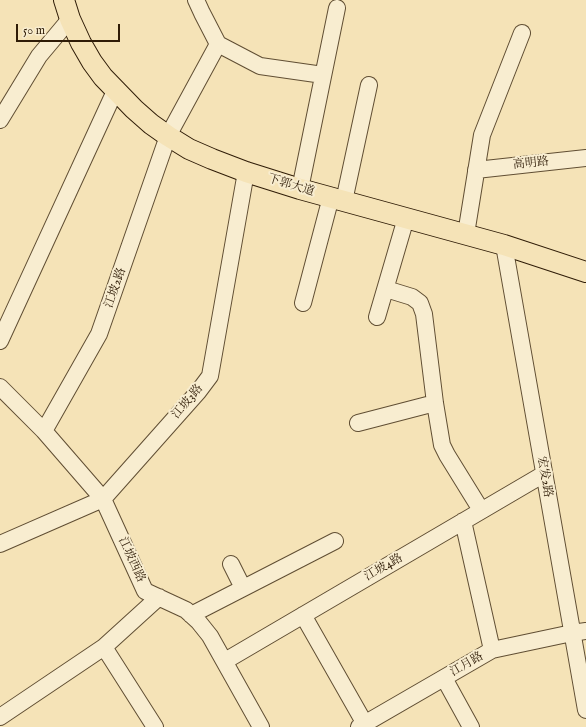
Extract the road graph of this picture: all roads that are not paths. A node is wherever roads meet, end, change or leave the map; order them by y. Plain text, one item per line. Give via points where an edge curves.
1 (64, 0) edge
2 (196, 0) edge
3 (337, 8) dead end
4 (70, 19) junction
5 (522, 34) dead end
6 (218, 44) junction
7 (323, 75) junction
8 (369, 85) dead end
9 (115, 91) junction
10 (0, 120) edge
11 (168, 136) junction
12 (586, 158) edge
13 (476, 170) junction
14 (246, 172) junction
15 (300, 189) junction
16 (337, 199) junction
17 (406, 218) junction
18 (466, 234) junction
19 (504, 244) junction
20 (586, 272) edge
21 (386, 289) junction
22 (302, 303) dead end
23 (378, 317) dead end
24 (0, 341) edge
25 (0, 387) edge
26 (435, 403) junction
27 (358, 423) dead end
28 (44, 431) junction
29 (544, 474) junction
30 (103, 499) junction
31 (481, 510) junction
32 (464, 521) junction
33 (335, 541) dead end
34 (0, 544) edge
35 (231, 564) dead end
36 (243, 588) junction
37 (159, 598) junction
38 (191, 615) junction
39 (303, 615) junction
40 (579, 632) edge
41 (104, 648) junction
42 (492, 650) junction
43 (225, 661) junction
44 (444, 678) junction
45 (586, 710) edge
46 (0, 717) edge
47 (362, 725) edge
48 (155, 727) edge
49 (262, 727) edge
50 (471, 727) edge

1 - 4 main road, 下郭大道
2 - 6 street
3 - 7 street
4 - 9 main road, 下郭大道 via 92,62
4 - 10 street via 39,56
5 - 13 street via 482,135
6 - 7 street via 260,66
6 - 11 street, 江坡2路
7 - 15 street
8 - 16 street
9 - 11 main road, 下郭大道
9 - 24 street
11 - 14 main road, 下郭大道 via 189,149
11 - 28 street, 江坡2路 via 100,334
12 - 13 street, 高明路
13 - 18 street
14 - 15 main road, 下郭大道
14 - 30 street, 江坡3路 via 210,376
15 - 16 main road, 下郭大道
16 - 17 main road, 下郭大道
16 - 22 street
17 - 18 main road, 下郭大道
17 - 21 street
18 - 19 main road, 下郭大道
19 - 20 main road, 下郭大道
19 - 29 street, 宏发2路
21 - 23 street
21 - 26 street via 412,297 420,303 424,314
25 - 28 street, 江坡西路
26 - 27 street
26 - 31 street via 442,445
28 - 30 street, 江坡西路
29 - 31 street, 江坡4路
29 - 40 street, 宏发2路
30 - 34 street, 江坡3路
30 - 37 street, 江坡西路 via 145,591
31 - 32 street, 江坡4路
32 - 39 street, 江坡4路
32 - 42 street
33 - 36 street
35 - 36 street
36 - 38 street
37 - 38 street, 江坡西路 via 186,610
37 - 41 street
38 - 43 street, 江坡西路 via 210,636
39 - 43 street, 江坡4路
39 - 47 street
40 - 42 street, 江月路
40 - 45 street, 宏发2路
41 - 46 street
41 - 48 street
42 - 44 street, 江月路
43 - 49 street, 江坡西路
44 - 47 street, 江月路
44 - 50 street

